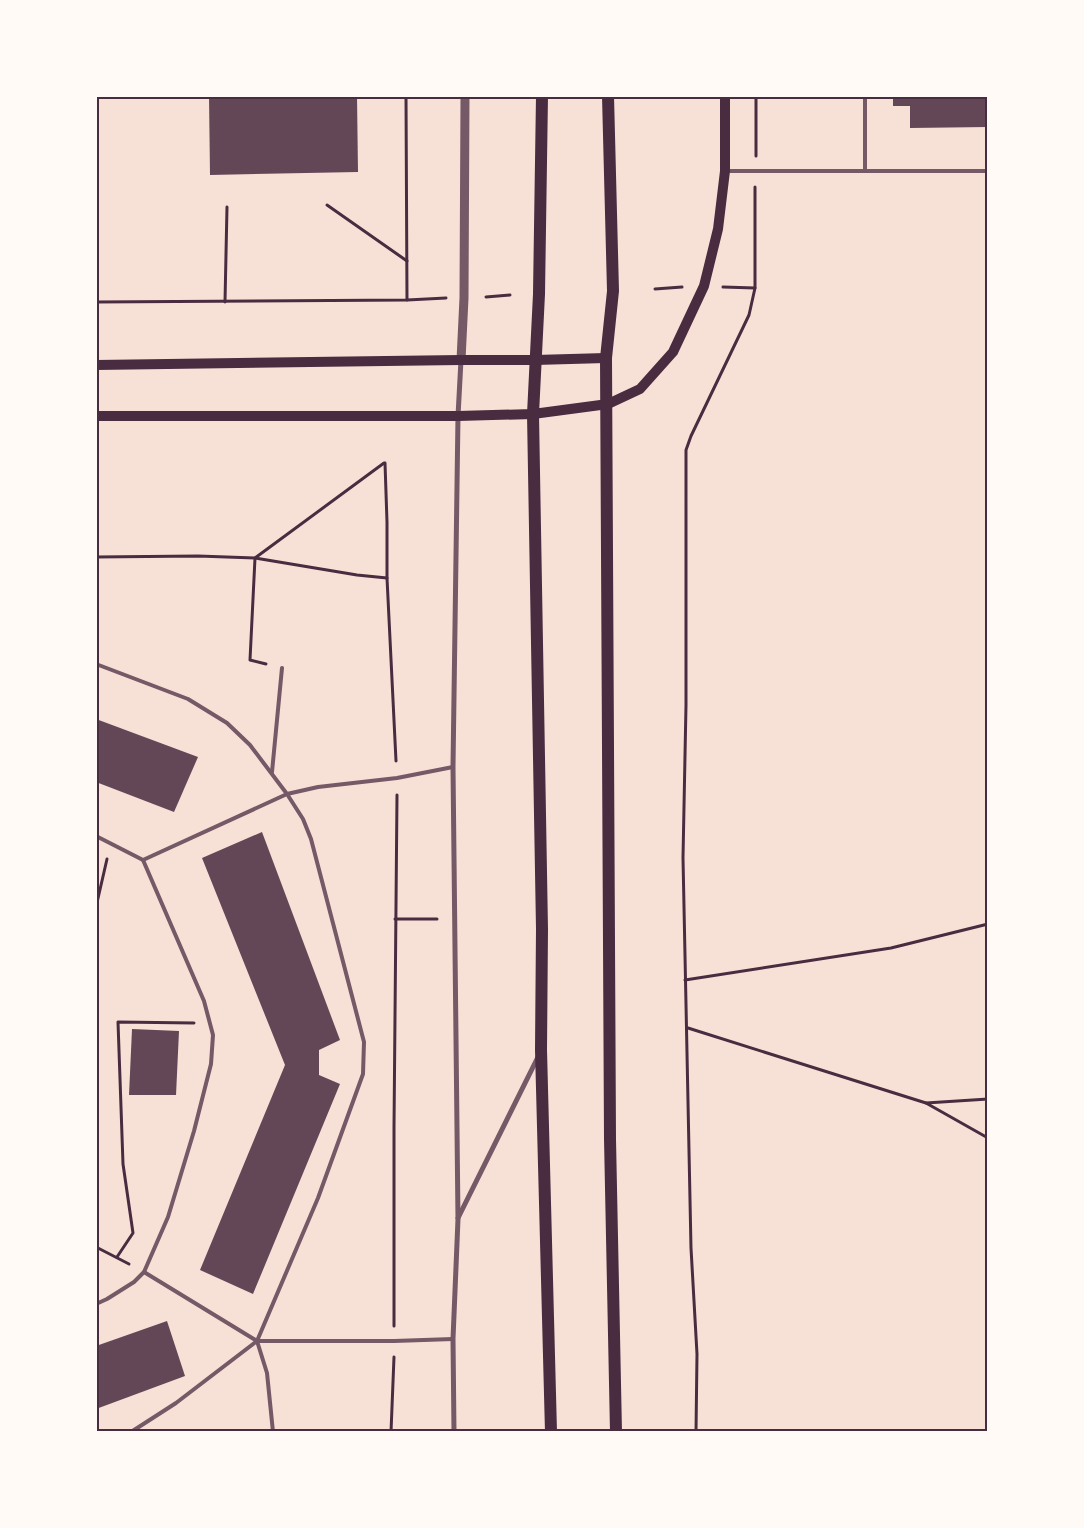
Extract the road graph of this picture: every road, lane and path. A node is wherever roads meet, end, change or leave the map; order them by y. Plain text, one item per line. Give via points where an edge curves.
1 (406, 96) edge
2 (465, 96) edge
3 (542, 96) edge
4 (608, 96) edge
5 (725, 96) edge
6 (756, 96) edge
7 (865, 96) edge
8 (725, 171) junction
9 (756, 171) junction
10 (865, 171) junction
11 (988, 171) edge
12 (327, 204) dead end
13 (227, 207) dead end
14 (407, 262) junction
15 (704, 286) junction
16 (755, 288) junction
17 (510, 295) dead end
18 (486, 297) dead end
19 (448, 298) dead end
20 (407, 300) junction
21 (96, 302) edge
22 (225, 302) junction
23 (606, 358) junction
24 (461, 360) junction
25 (535, 360) junction
26 (96, 365) edge
27 (608, 404) junction
28 (533, 414) junction
29 (96, 416) edge
30 (458, 416) junction
31 (96, 557) edge
32 (254, 558) junction
33 (387, 578) junction
34 (96, 664) edge
35 (282, 668) joint
36 (453, 767) junction
37 (272, 773) junction
38 (397, 778) junction
39 (287, 794) junction
40 (96, 836) edge
41 (111, 843) junction
42 (143, 860) junction
43 (96, 906) edge
44 (396, 919) junction
45 (437, 919) dead end
46 (988, 924) edge
47 (96, 960) edge
48 (97, 966) edge
49 (685, 980) junction
50 (210, 1023) junction
51 (688, 1028) junction
52 (541, 1050) junction
53 (988, 1099) edge
54 (926, 1103) junction
55 (988, 1138) edge
56 (458, 1219) junction
57 (96, 1246) edge
58 (117, 1257) junction
59 (144, 1272) junction
60 (96, 1304) edge
61 (453, 1339) junction
62 (257, 1341) junction
63 (394, 1341) junction
64 (131, 1432) edge
65 (273, 1432) edge
66 (391, 1432) edge
67 (454, 1432) edge
68 (551, 1432) edge
69 (616, 1432) edge
70 (696, 1432) edge

1 - 14 path
2 - 24 street
3 - 25 main road
4 - 23 main road via 612,290
5 - 8 main road
6 - 9 path
7 - 10 lane
8 - 9 lane
8 - 15 main road via 718,228
9 - 10 lane
9 - 16 path
10 - 11 lane
12 - 14 path
13 - 22 path
14 - 20 path
15 - 16 path
15 - 27 main road via 673,352 640,389
16 - 49 path via 749,315 686,450
17 - 18 path
19 - 20 path
20 - 22 path
21 - 22 path
23 - 25 main road
23 - 27 main road
24 - 25 main road
24 - 26 main road
24 - 30 street
25 - 28 main road
27 - 28 main road
27 - 69 main road via 610,1139
28 - 30 main road
28 - 52 main road via 542,919
29 - 30 main road
30 - 36 street
31 - 32 path
32 - 33 path
32 - 33 path via 384,463
32 - 35 path via 250,660
33 - 38 path
34 - 37 lane via 206,709 250,745
35 - 37 lane
36 - 38 lane
36 - 56 street
37 - 39 lane
38 - 39 lane
38 - 44 path
39 - 42 lane
39 - 62 lane via 311,839 364,1042 363,1074 318,1198
40 - 41 lane
41 - 42 lane
41 - 43 path
42 - 50 lane via 204,1001
44 - 45 path
44 - 63 path
46 - 49 path via 891,948
47 - 48 path
49 - 51 path
50 - 58 path via 118,1022 123,1164 133,1233
50 - 59 lane via 213,1035 211,1064 194,1130 168,1216
51 - 54 path
51 - 70 path via 697,1354
52 - 56 street
52 - 68 main road
53 - 54 path
54 - 55 path
56 - 61 street
57 - 58 path
58 - 59 path
59 - 60 lane via 134,1282
59 - 62 lane
61 - 63 lane
61 - 67 street
62 - 63 lane
62 - 64 lane via 176,1403
62 - 65 lane via 267,1373
63 - 66 path

